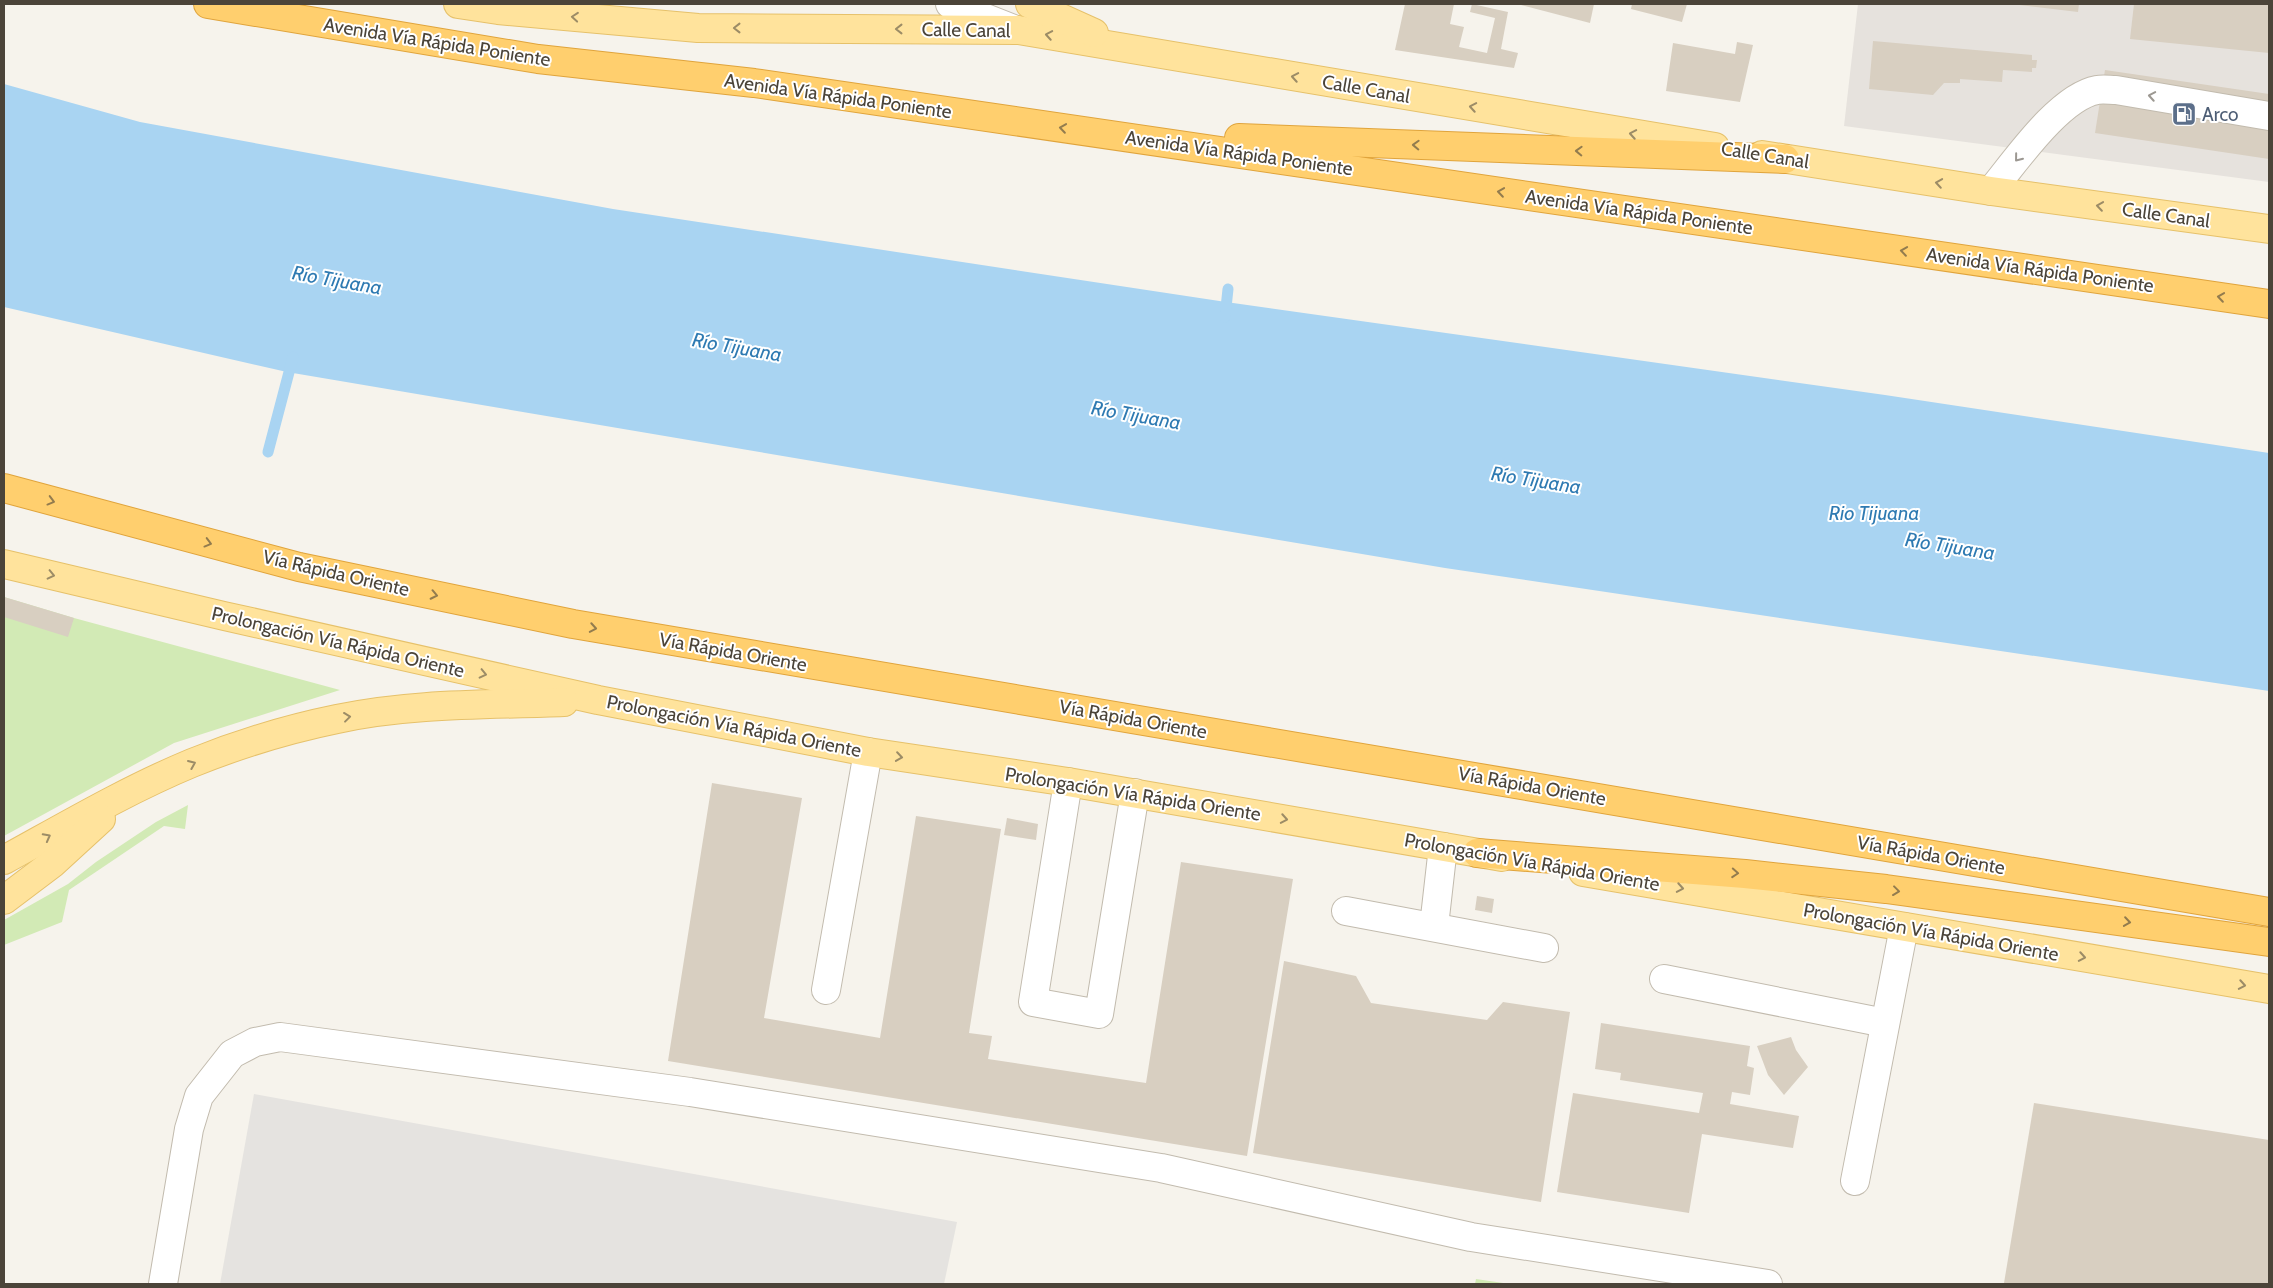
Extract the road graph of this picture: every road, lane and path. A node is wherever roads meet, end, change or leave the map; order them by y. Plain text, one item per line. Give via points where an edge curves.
1 (208, 4) edge
2 (458, 4) edge
3 (950, 4) edge
4 (1030, 4) edge
5 (1018, 30) junction
6 (1130, 49) junction
7 (2269, 116) edge
8 (1095, 132) junction
9 (1785, 159) junction
10 (1991, 191) junction
11 (2269, 229) edge
12 (2269, 304) edge
13 (4, 488) edge
14 (4, 564) edge
15 (598, 700) junction
16 (868, 752) junction
17 (1068, 782) junction
18 (133, 791) junction
19 (1135, 793) junction
20 (1443, 847) junction
21 (1477, 853) junction
22 (4, 860) edge
23 (4, 900) edge
24 (1346, 911) dead end
25 (2269, 912) edge
26 (1434, 926) junction
27 (1904, 927) junction
28 (2269, 942) edge
29 (1544, 948) dead end
30 (1664, 979) dead end
31 (2269, 989) edge
32 (826, 990) dead end
33 (1885, 1023) junction
34 (1855, 1181) dead end
35 (163, 1284) edge
36 (1768, 1284) edge

8 -> 1 highway, Avenida Vía Rápida Poniente via 754,83 538,59
5 -> 2 main road, Calle Canal via 698,28
3 - 5 lane
4 - 6 main road
6 -> 5 main road, Calle Canal
9 -> 6 main road, Calle Canal
7 -> 10 lane via 2116,90 2097,90 2081,96 2047,122
9 -> 8 highway
12 -> 8 highway, Avenida Vía Rápida Poniente
10 -> 9 main road, Calle Canal
11 -> 10 main road, Calle Canal
13 -> 25 highway, Vía Rápida Oriente via 299,567 573,624
14 -> 15 main road, Prolongación Vía Rápida Oriente
15 - 16 main road, Prolongación Vía Rápida Oriente
18 -> 15 main road via 193,763 272,734 339,718 416,709
16 -> 17 main road, Prolongación Vía Rápida Oriente
16 - 32 lane
17 - 19 main road, Prolongación Vía Rápida Oriente
17 - 19 lane via 1033,1002 1099,1014
22 -> 18 main road
18 - 23 main road via 53,863
19 -> 20 main road, Prolongación Vía Rápida Oriente
20 - 21 main road, Prolongación Vía Rápida Oriente
20 - 26 lane
21 -> 27 main road, Prolongación Vía Rápida Oriente
21 -> 28 highway via 1745,874 1886,889
24 - 26 lane
26 - 29 lane
27 -> 31 main road, Prolongación Vía Rápida Oriente
27 - 33 lane
30 - 33 lane
33 - 34 lane
35 - 36 lane via 189,1129 199,1096 232,1054 255,1042 280,1037 690,1092 1151,1167 1471,1237

